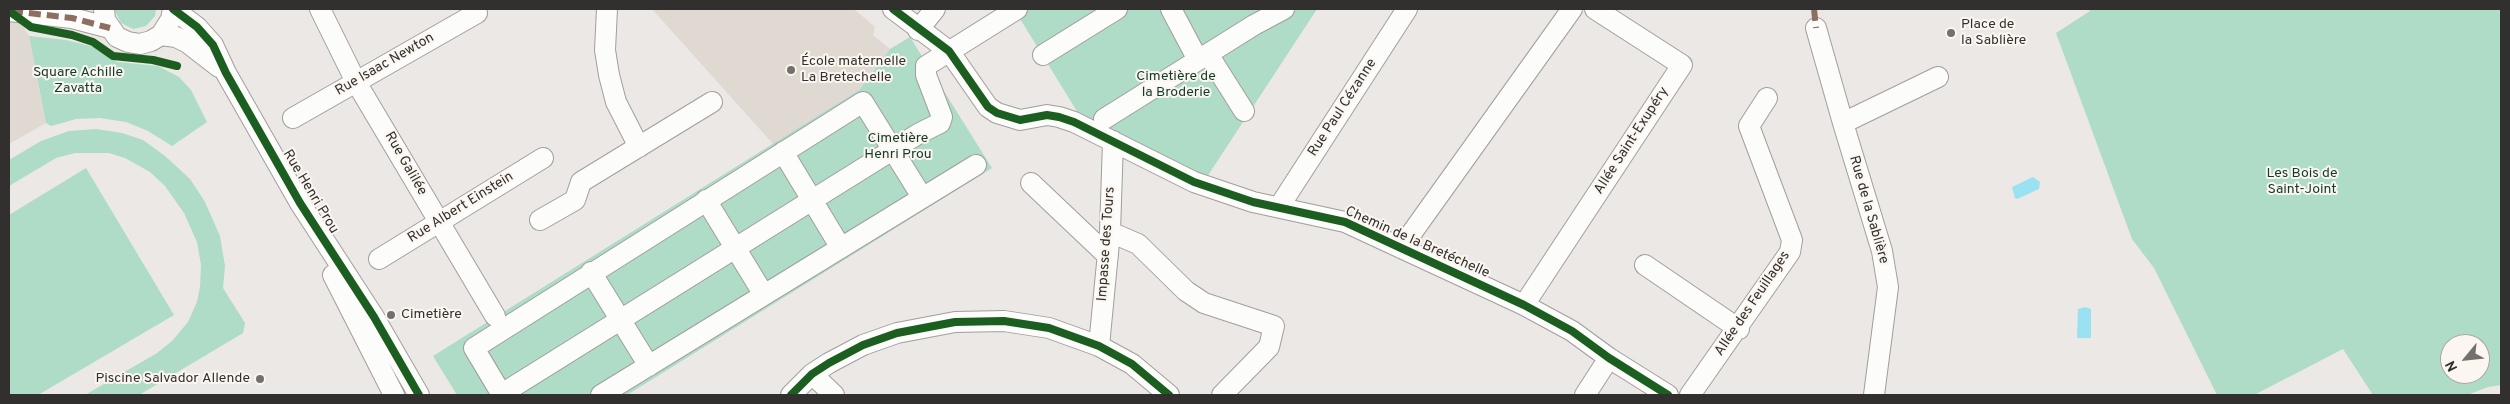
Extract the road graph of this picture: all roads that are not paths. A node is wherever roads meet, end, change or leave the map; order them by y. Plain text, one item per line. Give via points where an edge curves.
1 (104, 9) edge
2 (173, 9) edge
3 (320, 9) edge
4 (607, 9) edge
5 (892, 9) edge
6 (935, 9) edge
7 (1017, 9) edge
8 (1117, 9) edge
9 (1171, 9) edge
10 (1284, 9) edge
11 (1407, 9) edge
12 (1572, 9) edge
13 (1595, 9) edge
14 (9, 11) edge
15 (476, 13) dead end
16 (110, 28) junction
17 (1816, 28) dead end
18 (918, 30) junction
19 (161, 35) junction
20 (949, 51) junction
21 (1043, 55) dead end
22 (1203, 57) junction
23 (226, 73) junction
24 (1938, 77) dead end
25 (356, 82) junction
26 (1767, 98) dead end
27 (712, 102) dead end
28 (1244, 112) dead end
29 (293, 118) dead end
30 (1104, 120) dead end
31 (1842, 123) junction
32 (1113, 141) junction
33 (638, 147) junction
34 (893, 150) junction
35 (783, 152) junction
36 (543, 158) dead end
37 (976, 165) dead end
38 (281, 170) junction
39 (1030, 183) dead end
40 (922, 197) junction
41 (706, 200) junction
42 (812, 200) junction
43 (1279, 207) junction
44 (540, 220) dead end
45 (438, 222) junction
46 (1110, 232) junction
47 (735, 248) junction
48 (841, 248) junction
49 (1401, 248) junction
50 (1108, 256) junction
51 (378, 259) dead end
52 (1645, 264) dead end
53 (591, 272) junction
54 (764, 295) junction
55 (1524, 305) junction
56 (495, 316) dead end
57 (620, 320) junction
58 (1739, 329) junction
59 (1099, 346) junction
60 (1609, 358) junction
61 (649, 366) junction
62 (812, 374) junction
63 (394, 395) edge
64 (419, 395) edge
65 (501, 395) edge
66 (601, 395) edge
67 (791, 395) edge
68 (834, 395) edge
69 (1169, 395) edge
70 (1222, 395) edge
71 (1585, 395) edge
72 (1668, 395) edge
73 (1690, 395) edge
74 (1874, 395) edge

1 - 16 street
2 - 19 street
2 - 23 street, Rue Henri Prou via 197,27 213,45
3 - 25 street, Rue Galilée
4 - 33 street via 605,50 609,76 616,102
5 - 18 street, Chemin de la Bretéchelle
6 - 18 street
7 - 20 street
8 - 21 street
9 - 22 street
10 - 22 street
11 - 43 street, Rue Paul Cézanne
12 - 49 street
13 - 55 street, Allée Saint-Exupéry via 1682,64
14 - 16 street via 72,18
15 - 25 street, Rue Isaac Newton
16 - 19 street via 128,42 146,42
17 - 31 street, Rue de la Sablière
18 - 20 street, Chemin de la Bretéchelle
19 - 23 street, Rue Henri Prou via 188,43
20 - 32 street, Chemin de la Bretéchelle via 988,106 997,113 1020,120 1047,115 1059,117
20 - 34 street via 925,69 942,120
22 - 28 street
22 - 30 street
23 - 38 street, Rue Henri Prou
24 - 31 street
25 - 29 street, Rue Isaac Newton
25 - 45 street, Rue Galilée
26 - 58 street, Allée des Feuillages via 1749,126 1792,240 1790,252
27 - 33 street
31 - 74 street, Rue de la Sablière via 1882,251 1888,287
32 - 43 street, Chemin de la Bretéchelle via 1194,182 1253,202
32 - 46 street, Impasse des Tours
33 - 44 street via 580,182 575,200
34 - 35 street via 863,102
34 - 40 street
34 - 42 street
35 - 41 street
35 - 42 street
36 - 45 street, Rue Albert Einstein
37 - 40 street
38 - 63 street, Rue Henri Prou
38 - 64 street, Rue Henri Prou
39 - 50 street
40 - 48 street
41 - 47 street
41 - 53 street
42 - 47 street
42 - 48 street
43 - 49 street, Chemin de la Bretéchelle via 1345,222
45 - 51 street, Rue Albert Einstein
45 - 56 street, Rue Galilée
46 - 50 street, Impasse des Tours
46 - 70 street via 1138,244 1204,303 1274,326 1269,348
47 - 54 street
47 - 57 street
48 - 54 street
49 - 55 street, Chemin de la Bretéchelle
50 - 59 street, Impasse des Tours
52 - 58 street
53 - 57 street
53 - 65 street via 474,348
54 - 61 street
55 - 60 street, Chemin de la Bretéchelle via 1572,331
57 - 61 street
57 - 65 street
58 - 73 street, Allée des Feuillages
59 - 62 street via 1049,328 1004,321 956,322 896,333 863,345
59 - 69 street via 1132,364
60 - 71 street
60 - 72 street, Chemin de la Bretéchelle
61 - 66 street
62 - 67 street
62 - 68 street

